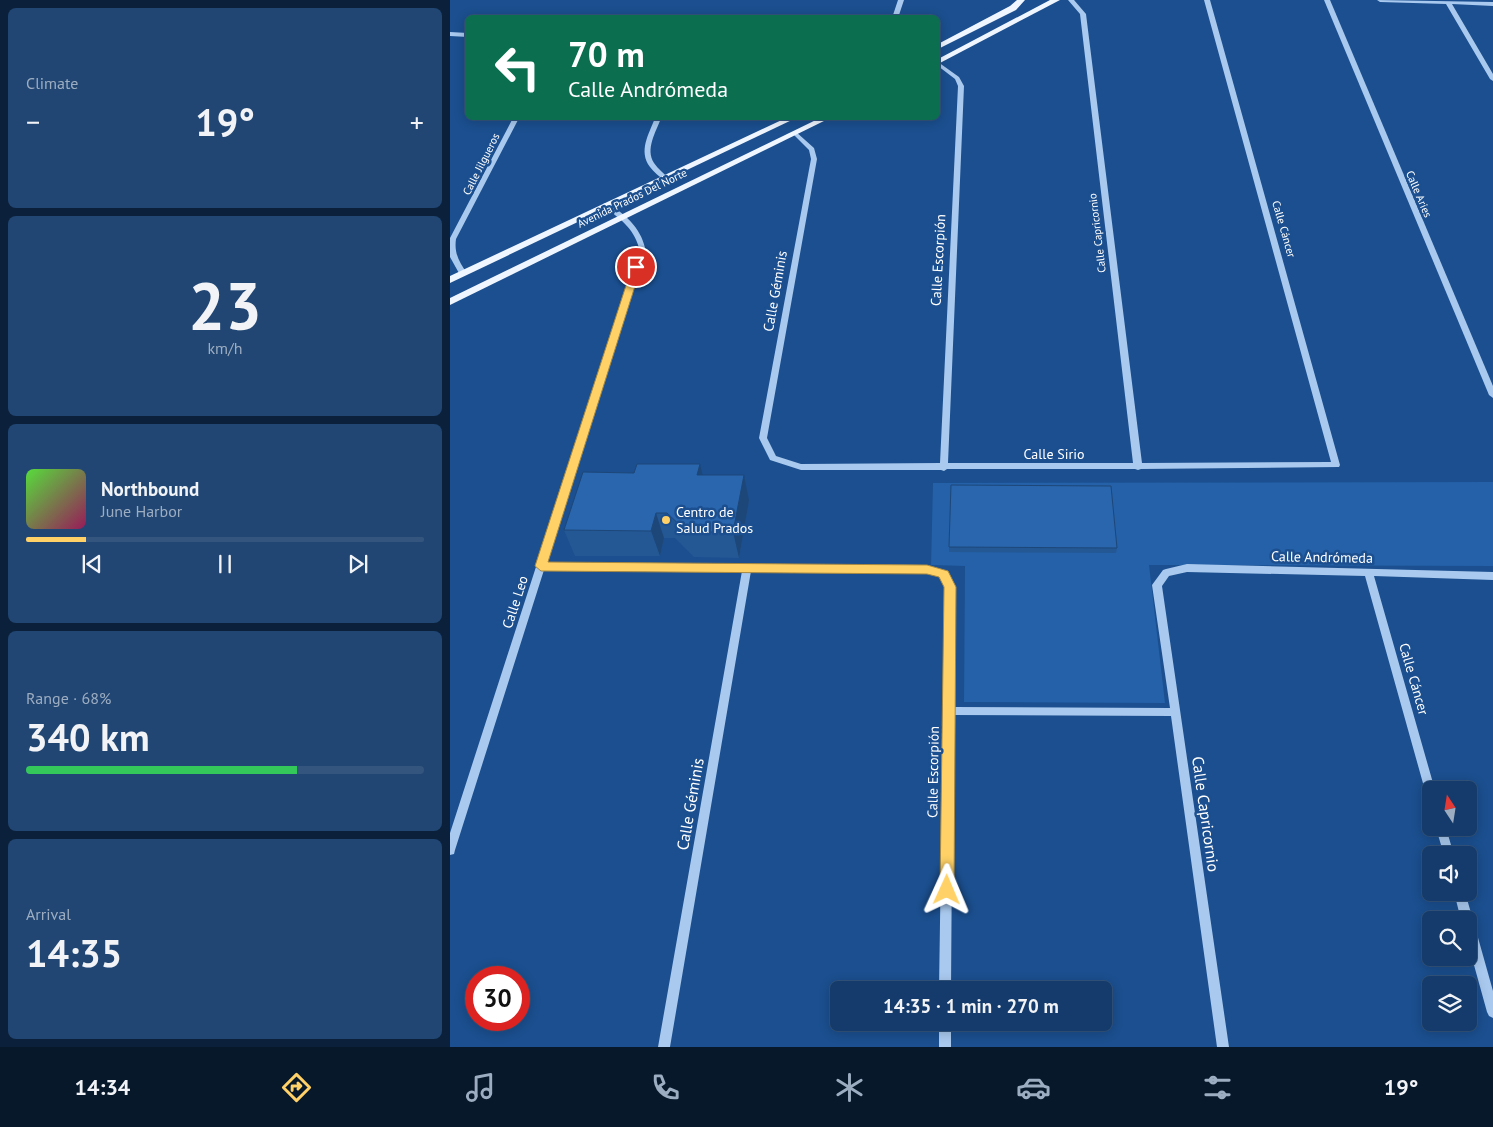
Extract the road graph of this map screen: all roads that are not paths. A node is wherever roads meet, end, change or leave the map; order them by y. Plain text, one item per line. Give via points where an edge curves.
1 (901, 0) edge
2 (1021, 0) edge
3 (1056, 0) edge
4 (1071, 0) edge
5 (1207, 0) edge
6 (1327, 0) edge
7 (1380, 0) edge
8 (1448, 2) junction
9 (1493, 4) edge
10 (896, 15) edge
11 (450, 34) edge
12 (465, 35) edge
13 (940, 46) edge
14 (940, 62) edge
15 (940, 65) edge
16 (1493, 79) edge
17 (515, 120) edge
18 (657, 120) edge
19 (788, 120) edge
20 (822, 120) edge
21 (795, 133) junction
22 (665, 178) junction
23 (605, 205) junction
24 (621, 217) junction
25 (463, 273) junction
26 (450, 280) edge
27 (450, 302) edge
28 (1493, 395) edge
29 (773, 458) joint
30 (1336, 465) joint
31 (1138, 467) junction
32 (944, 468) junction
33 (541, 566) junction
34 (748, 567) junction
35 (1368, 572) junction
36 (1493, 576) edge
37 (1157, 585) joint
38 (949, 711) junction
39 (1175, 712) junction
40 (1427, 781) edge
41 (450, 850) edge
42 (1477, 955) edge
43 (946, 981) edge
44 (1493, 1012) edge
45 (945, 1031) edge
46 (664, 1047) edge
47 (945, 1047) edge
48 (1223, 1047) edge

1 - 10 street
2 - 13 main road via 1013,8
3 - 14 main road
4 - 31 street, Calle Capricornio via 1083,14
5 - 30 street, Calle Cáncer
6 - 28 street, Calle Aries
7 - 8 street
8 - 9 street
8 - 16 street
11 - 12 street
15 - 32 street, Calle Escorpión via 957,78 961,86
17 - 25 street, Calle Jilgueros via 453,239 454,262
18 - 22 street via 646,158
19 - 22 main road, Avenida Prados Del Norte
20 - 21 main road, Avenida Prados Del Norte
21 - 24 main road, Avenida Prados Del Norte
21 - 29 street, Calle Géminis via 812,149 814,160 763,438
22 - 23 main road, Avenida Prados Del Norte
23 - 24 street, Calle Leo
23 - 25 main road, Avenida Prados Del Norte
24 - 27 main road, Avenida Prados Del Norte
24 - 33 street, Calle Leo via 636,229 642,248
25 - 26 main road, Avenida Prados Del Norte
29 - 32 street, Calle Sirio via 801,467
30 - 31 street, Calle Sirio
31 - 32 street, Calle Sirio
33 - 34 street
33 - 41 street, Calle Leo
34 - 38 street, Calle Escorpión via 927,570 944,574 950,587
34 - 46 street, Calle Géminis
35 - 36 street, Calle Andrómeda
35 - 37 street, Calle Andrómeda via 1187,568 1166,572
35 - 40 street, Calle Cáncer
37 - 39 street, Calle Capricornio
38 - 39 street
38 - 43 street, Calle Escorpión
39 - 48 street, Calle Capricornio
42 - 44 street
45 - 47 street

